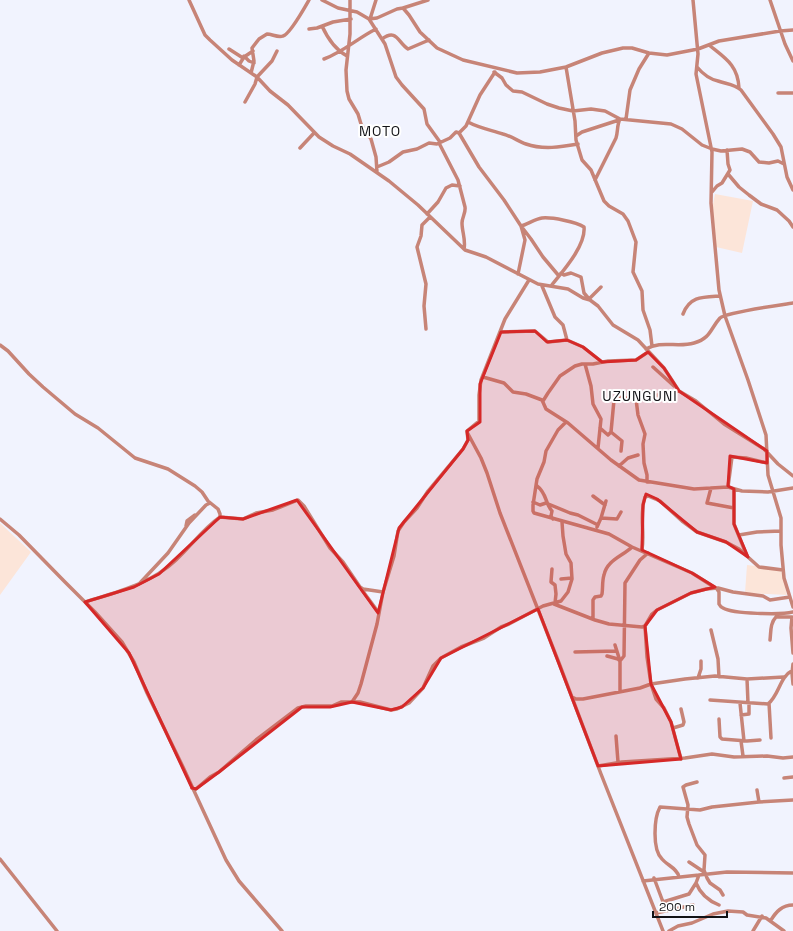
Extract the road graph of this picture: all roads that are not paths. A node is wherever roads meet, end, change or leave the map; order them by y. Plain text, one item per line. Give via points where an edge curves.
1 (190, 0) edge
2 (309, 0) edge
3 (322, 0) edge
4 (350, 0) edge
5 (376, 0) edge
6 (428, 0) edge
7 (693, 0) edge
8 (770, 0) edge
9 (403, 8) junction
10 (351, 10) junction
11 (351, 19) junction
12 (369, 19) junction
13 (322, 26) junction
14 (309, 29) dead end
15 (376, 29) junction
16 (793, 30) edge
17 (780, 31) junction
18 (382, 39) junction
19 (429, 40) junction
20 (349, 44) junction
21 (709, 45) junction
22 (230, 49) dead end
23 (698, 49) junction
24 (253, 51) junction
25 (339, 51) junction
26 (277, 52) dead end
27 (649, 53) junction
28 (347, 56) junction
29 (244, 57) junction
30 (324, 59) dead end
31 (793, 61) edge
32 (254, 63) junction
33 (239, 65) junction
34 (566, 67) junction
35 (697, 67) junction
36 (495, 70) junction
37 (251, 73) junction
38 (257, 78) junction
39 (739, 88) junction
40 (793, 93) edge
41 (778, 94) dead end
42 (245, 102) dead end
43 (573, 111) junction
44 (620, 119) junction
45 (626, 119) junction
46 (468, 122) junction
47 (314, 133) junction
48 (458, 133) junction
49 (576, 136) junction
50 (439, 142) junction
51 (578, 144) junction
52 (300, 148) dead end
53 (712, 149) junction
54 (727, 150) junction
55 (784, 164) junction
56 (377, 167) junction
57 (377, 172) junction
58 (728, 174) junction
59 (595, 180) junction
60 (460, 186) junction
61 (793, 190) edge
62 (711, 193) junction
63 (429, 215) junction
64 (792, 224) edge
65 (521, 226) junction
66 (464, 249) junction
67 (518, 274) junction
68 (560, 275) junction
69 (529, 280) junction
70 (542, 286) junction
71 (551, 286) junction
72 (601, 287) dead end
73 (720, 296) junction
74 (590, 300) junction
75 (793, 303) edge
76 (683, 314) dead end
77 (725, 316) junction
78 (426, 329) dead end
79 (501, 332) junction
80 (567, 340) junction
81 (0, 344) edge
82 (652, 346) junction
83 (647, 351) junction
84 (602, 362) junction
85 (585, 364) junction
86 (653, 367) dead end
87 (483, 377) junction
88 (678, 389) junction
89 (636, 399) junction
90 (543, 401) junction
91 (566, 422) junction
92 (600, 428) junction
93 (467, 432) junction
94 (612, 432) junction
95 (598, 448) junction
96 (621, 451) dead end
97 (767, 452) junction
98 (638, 455) dead end
99 (767, 463) junction
100 (619, 466) junction
101 (793, 475) edge
102 (647, 482) junction
103 (537, 486) junction
104 (728, 487) junction
105 (711, 488) junction
106 (734, 488) junction
107 (793, 488) edge
108 (773, 492) junction
109 (593, 496) dead end
110 (533, 502) junction
111 (210, 503) junction
112 (548, 503) junction
113 (734, 508) junction
114 (621, 512) dead end
115 (220, 517) junction
116 (601, 518) junction
117 (0, 519) edge
118 (553, 519) junction
119 (562, 522) junction
120 (598, 525) junction
121 (596, 530) junction
122 (781, 531) junction
123 (739, 535) junction
124 (632, 547) junction
125 (642, 550) junction
126 (648, 552) junction
127 (748, 557) junction
128 (552, 569) dead end
129 (783, 570) junction
130 (572, 578) junction
131 (562, 579) dead end
132 (138, 585) junction
133 (361, 588) junction
134 (715, 588) junction
135 (788, 590) junction
136 (793, 591) edge
137 (383, 592) junction
138 (790, 597) junction
139 (85, 602) junction
140 (554, 604) junction
141 (793, 607) edge
142 (538, 609) junction
143 (793, 612) edge
144 (379, 613) junction
145 (793, 617) edge
146 (593, 619) junction
147 (625, 625) junction
148 (645, 626) junction
149 (711, 630) dead end
150 (792, 632) edge
151 (770, 640) dead end
152 (615, 645) dead end
153 (617, 651) junction
154 (575, 652) dead end
155 (793, 653) edge
156 (607, 656) dead end
157 (620, 661) junction
158 (701, 661) dead end
159 (793, 664) edge
160 (792, 670) edge
161 (719, 677) junction
162 (784, 677) junction
163 (698, 678) junction
164 (747, 679) junction
165 (651, 684) junction
166 (793, 684) edge
167 (620, 691) junction
168 (571, 697) junction
169 (710, 700) dead end
170 (352, 702) junction
171 (740, 703) junction
172 (748, 703) junction
173 (769, 703) junction
174 (681, 708) dead end
175 (741, 715) junction
176 (719, 719) dead end
177 (673, 728) junction
178 (616, 736) dead end
179 (771, 738) dead end
180 (760, 740) dead end
181 (742, 741) junction
182 (743, 756) junction
183 (793, 757) edge
184 (681, 759) junction
185 (618, 762) junction
186 (598, 766) junction
187 (793, 777) edge
188 (784, 778) dead end
189 (697, 782) dead end
190 (192, 788) junction
191 (757, 790) dead end
192 (793, 800) edge
193 (759, 802) junction
194 (688, 810) junction
195 (0, 859) edge
196 (689, 862) dead end
197 (705, 874) junction
198 (793, 874) edge
199 (699, 875) junction
200 (679, 877) junction
201 (654, 878) junction
202 (643, 881) junction
203 (696, 883) junction
204 (723, 895) dead end
205 (663, 902) junction
206 (693, 905) dead end
207 (719, 905) dead end
208 (793, 905) edge
209 (666, 910) junction
210 (656, 913) junction
211 (762, 916) junction
212 (771, 920) junction
213 (57, 931) edge
214 (282, 931) edge
215 (663, 931) edge
216 (669, 931) edge
217 (753, 931) edge
218 (784, 931) edge

1 - 33 street via 206,35
2 - 24 street via 285,35 265,35 252,48
3 - 10 street via 338,8
4 - 10 street
5 - 12 street
6 - 9 street
7 - 23 street
8 - 17 street
9 - 12 street
9 - 19 street
10 - 11 street
10 - 12 street
11 - 13 street
11 - 20 street
12 - 15 street
13 - 14 street
13 - 25 street
15 - 18 street
15 - 20 street
16 - 17 street
17 - 21 street
17 - 31 street
18 - 19 street via 389,35 395,36 408,49
18 - 50 street via 396,77 424,109 426,124
19 - 36 street via 436,48 458,58
20 - 25 street
20 - 28 street
21 - 23 street
21 - 39 street via 734,67
22 - 29 street
23 - 27 street via 667,55
23 - 35 street
24 - 29 street
24 - 32 street
25 - 28 street
25 - 30 street
26 - 38 street
27 - 34 street via 623,48
27 - 45 street via 639,68 630,90
28 - 56 street via 348,95 371,139
29 - 32 street
29 - 33 street
32 - 37 street
33 - 37 street
34 - 36 street via 521,73
34 - 43 street
35 - 39 street via 710,78
35 - 53 street via 697,80
36 - 43 street via 513,91
36 - 46 street
37 - 38 street
38 - 42 street
38 - 47 street via 292,108
39 - 55 street via 777,141 783,153
40 - 41 street
43 - 44 street via 588,108 605,111
43 - 49 street
44 - 45 street
44 - 49 street
44 - 59 street via 616,138
45 - 53 street via 671,124 682,128 702,145
46 - 48 street
46 - 51 street via 531,145 556,148
47 - 52 street
47 - 57 street
48 - 50 street
48 - 65 street
49 - 51 street
50 - 56 street via 403,152
50 - 60 street
51 - 59 street via 582,160
53 - 54 street
53 - 62 street
54 - 55 street via 742,148 759,162 778,161
54 - 58 street via 730,169
55 - 61 street
56 - 57 street
57 - 63 street
58 - 62 street
58 - 64 street via 749,195 761,204 777,210
59 - 82 street via 606,204 625,216 636,242 633,272 642,291 643,310
60 - 63 street via 452,185 446,188
60 - 66 street via 466,210 462,221
62 - 73 street
63 - 66 street
63 - 78 street via 422,225 417,247 426,281
65 - 67 street via 525,242
65 - 68 street via 543,257
65 - 68 street via 545,218 572,222 584,227 575,256
66 - 67 street
67 - 69 street
68 - 71 street
68 - 74 street via 571,273 581,277 584,293
69 - 70 street
69 - 79 street via 505,319
70 - 71 street
70 - 80 street via 555,317 563,325
71 - 74 street via 568,289
72 - 74 street
73 - 76 street via 697,298 689,303
73 - 77 street
74 - 83 street via 613,325 636,338
75 - 77 street
77 - 82 street via 720,318 706,338 695,343
77 - 97 street via 764,430
79 - 80 street via 535,332 548,342
79 - 87 street
80 - 84 street via 583,347
81 - 111 street via 33,379 76,414 135,458 162,467 185,479 202,492
82 - 83 street
83 - 84 street via 636,360
83 - 88 street via 664,368
84 - 85 street
85 - 90 street via 575,366 560,376
85 - 92 street via 593,404 601,419
86 - 88 street
87 - 90 street via 504,383 512,392
87 - 93 street via 480,384 479,421
88 - 89 street
88 - 97 street
89 - 94 street via 615,398
89 - 102 street via 638,415 645,434 643,458
90 - 91 street via 546,409
91 - 95 street
91 - 103 street via 547,449
92 - 94 street via 608,435
92 - 95 street
93 - 137 street via 468,440 463,449 399,528
93 - 142 street via 481,458
94 - 96 street via 622,441
95 - 100 street
97 - 99 street
97 - 101 street
98 - 100 street via 628,458
99 - 104 street via 732,457
99 - 108 street
100 - 102 street via 639,480
102 - 105 street via 694,489
103 - 110 street
103 - 112 street via 542,490
104 - 105 street
104 - 106 street
105 - 113 street via 706,502
106 - 108 street via 747,492
106 - 113 street
107 - 108 street
108 - 122 street via 781,515
109 - 116 street via 605,503
110 - 112 street via 540,505
110 - 118 street via 534,513
111 - 115 street via 218,509
111 - 132 street via 206,504 186,526 168,553
112 - 118 street
112 - 120 street
113 - 123 street via 734,524
114 - 116 street via 618,519
115 - 132 street via 167,569
115 - 133 street via 243,519 298,500
116 - 120 street
117 - 139 street
118 - 119 street
119 - 121 street
119 - 130 street via 563,540 571,563
120 - 121 street
121 - 124 street via 614,536
122 - 123 street
122 - 129 street
123 - 127 street
124 - 125 street
124 - 146 street via 613,561 606,570 602,594 593,600
125 - 126 street
125 - 127 street via 642,508 645,497 648,496 660,501 697,532 726,542
126 - 134 street via 692,573
126 - 147 street via 625,583
127 - 129 street via 759,567
128 - 140 street via 551,582 556,590
129 - 135 street
130 - 131 street
130 - 140 street via 566,596
132 - 139 street
133 - 137 street
133 - 144 street
134 - 138 street via 764,596 770,600
134 - 143 street via 719,592 719,604 725,609 764,614
134 - 148 street via 691,593 657,610
135 - 136 street
135 - 138 street
137 - 144 street
138 - 141 street
139 - 190 street via 114,632 129,653
140 - 142 street
140 - 146 street
142 - 168 street
142 - 170 street via 441,658 433,666 423,688 409,703 391,710
144 - 170 street via 360,687
145 - 150 street
145 - 151 street via 774,618
146 - 147 street via 614,625
147 - 148 street
147 - 157 street via 624,656
148 - 165 street
149 - 161 street via 718,659
150 - 155 street
152 - 153 street
153 - 154 street
153 - 157 street
156 - 157 street
157 - 167 street
158 - 163 street
159 - 160 street
160 - 162 street
160 - 166 street
161 - 163 street
161 - 164 street
162 - 164 street
162 - 173 street via 778,692
163 - 165 street
164 - 172 street
165 - 167 street
165 - 177 street
167 - 168 street via 583,699
168 - 186 street
169 - 171 street
170 - 190 street via 298,708 220,772 196,789
171 - 172 street
171 - 175 street
172 - 173 street
172 - 175 street via 749,714
173 - 179 street
174 - 177 street via 683,725
175 - 181 street
176 - 181 street via 720,738
177 - 184 street
178 - 185 street
180 - 181 street
181 - 182 street
182 - 183 street
182 - 184 street via 712,754
184 - 185 street
185 - 186 street
186 - 202 street
187 - 188 street
189 - 194 street via 683,787
190 - 214 street via 237,879
191 - 193 street
192 - 193 street
193 - 194 street
194 - 197 street via 689,824 697,845 705,855
194 - 200 street via 660,807 654,830 660,857 678,873
195 - 213 street
196 - 197 street
197 - 198 street via 732,871
197 - 199 street
197 - 204 street via 710,883
199 - 200 street
199 - 203 street
200 - 201 street
201 - 202 street
201 - 205 street
202 - 210 street
203 - 205 street via 689,894
203 - 207 street via 707,898
205 - 209 street
206 - 209 street
208 - 212 street via 779,909
209 - 210 street
210 - 215 street
211 - 212 street
211 - 216 street via 726,911
211 - 217 street
212 - 218 street

